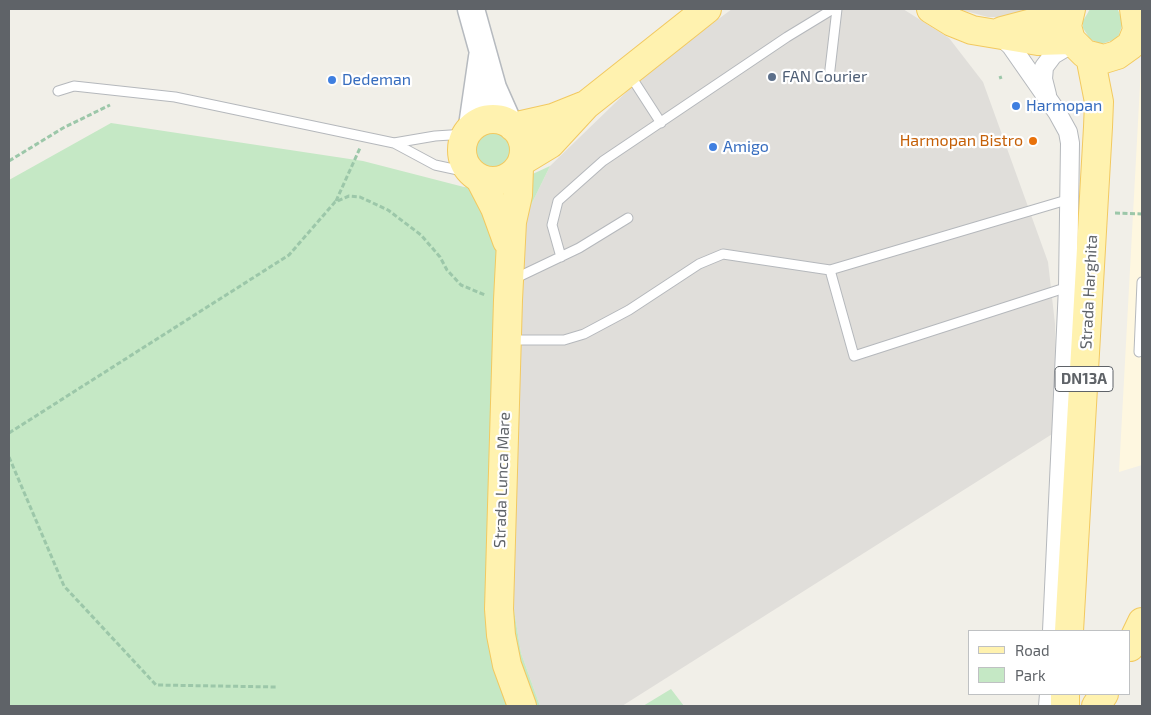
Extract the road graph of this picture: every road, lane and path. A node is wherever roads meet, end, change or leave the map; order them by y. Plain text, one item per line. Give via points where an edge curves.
1 (471, 9) edge
2 (707, 9) edge
3 (833, 9) edge
4 (837, 9) edge
5 (931, 9) edge
6 (1070, 9) edge
7 (1138, 21) edge
8 (997, 33) junction
9 (1078, 46) junction
10 (482, 54) junction
11 (1118, 55) junction
12 (627, 71) junction
13 (829, 78) dead end
14 (58, 91) dead end
15 (133, 93) junction
16 (1050, 102) junction
17 (586, 105) junction
18 (1099, 115) junction
19 (661, 123) junction
20 (511, 125) junction
21 (469, 130) junction
22 (365, 137) junction
23 (394, 143) junction
24 (9, 161) edge
25 (520, 165) junction
26 (476, 176) junction
27 (1070, 200) junction
28 (335, 202) junction
29 (1114, 213) dead end
30 (1142, 214) edge
31 (628, 218) dead end
32 (510, 250) junction
33 (561, 257) junction
34 (830, 270) junction
35 (1142, 282) edge
36 (1068, 287) junction
37 (508, 290) junction
38 (507, 339) junction
39 (1138, 352) dead end
40 (9, 433) edge
41 (9, 457) edge
42 (1142, 622) edge
43 (1052, 630) edge
44 (1069, 630) edge
45 (1131, 645) edge
46 (276, 687) dead end
47 (1103, 695) edge
48 (522, 706) edge
49 (1096, 706) edge

1 - 10 main road
2 - 12 main road
3 - 19 lane
4 - 13 lane
5 - 8 main road via 962,26
6 - 8 main road
6 - 9 main road, Strada Harghita via 1067,26
7 - 11 main road, Strada Harghita via 1131,45
8 - 9 main road
8 - 16 street via 1011,46
9 - 11 main road via 1104,59
9 - 16 street via 1053,55 1044,67 1045,88
9 - 18 main road, Strada Harghita / DN13A
10 - 20 main road
10 - 21 main road
11 - 18 main road, Strada Harghita / DN13A
12 - 17 main road
12 - 19 lane
14 - 15 lane via 74,86
15 - 22 lane via 175,97
15 - 24 path via 63,128
16 - 27 street via 1066,127 1070,143
17 - 20 main road via 553,118
17 - 25 main road via 550,144
18 - 44 main road, Strada Harghita / DN13A
19 - 33 lane via 603,161 558,201 552,224
20 - 21 main road via 488,120
20 - 25 main road via 523,143
21 - 23 lane
21 - 26 main road via 462,154 467,167
22 - 23 lane
22 - 28 path
23 - 26 lane via 435,166
25 - 26 main road via 501,181
25 - 32 main road, Strada Lunca Mare
26 - 32 main road, Strada Lunca Mare via 496,208
27 - 34 lane
27 - 36 street
28 - 37 path via 349,196 360,197 388,210 421,235 461,285 477,292
28 - 40 path via 289,255
29 - 30 path
31 - 33 lane
32 - 37 main road, Strada Lunca Mare
33 - 37 lane
34 - 36 lane via 854,356
34 - 38 lane via 723,254 699,264 629,310 584,334 564,340
35 - 39 lane
36 - 43 street
37 - 38 main road, Strada Lunca Mare
38 - 48 main road, Strada Lunca Mare via 499,609 507,665
41 - 46 path via 64,586 156,686
42 - 45 main road
47 - 49 main road

